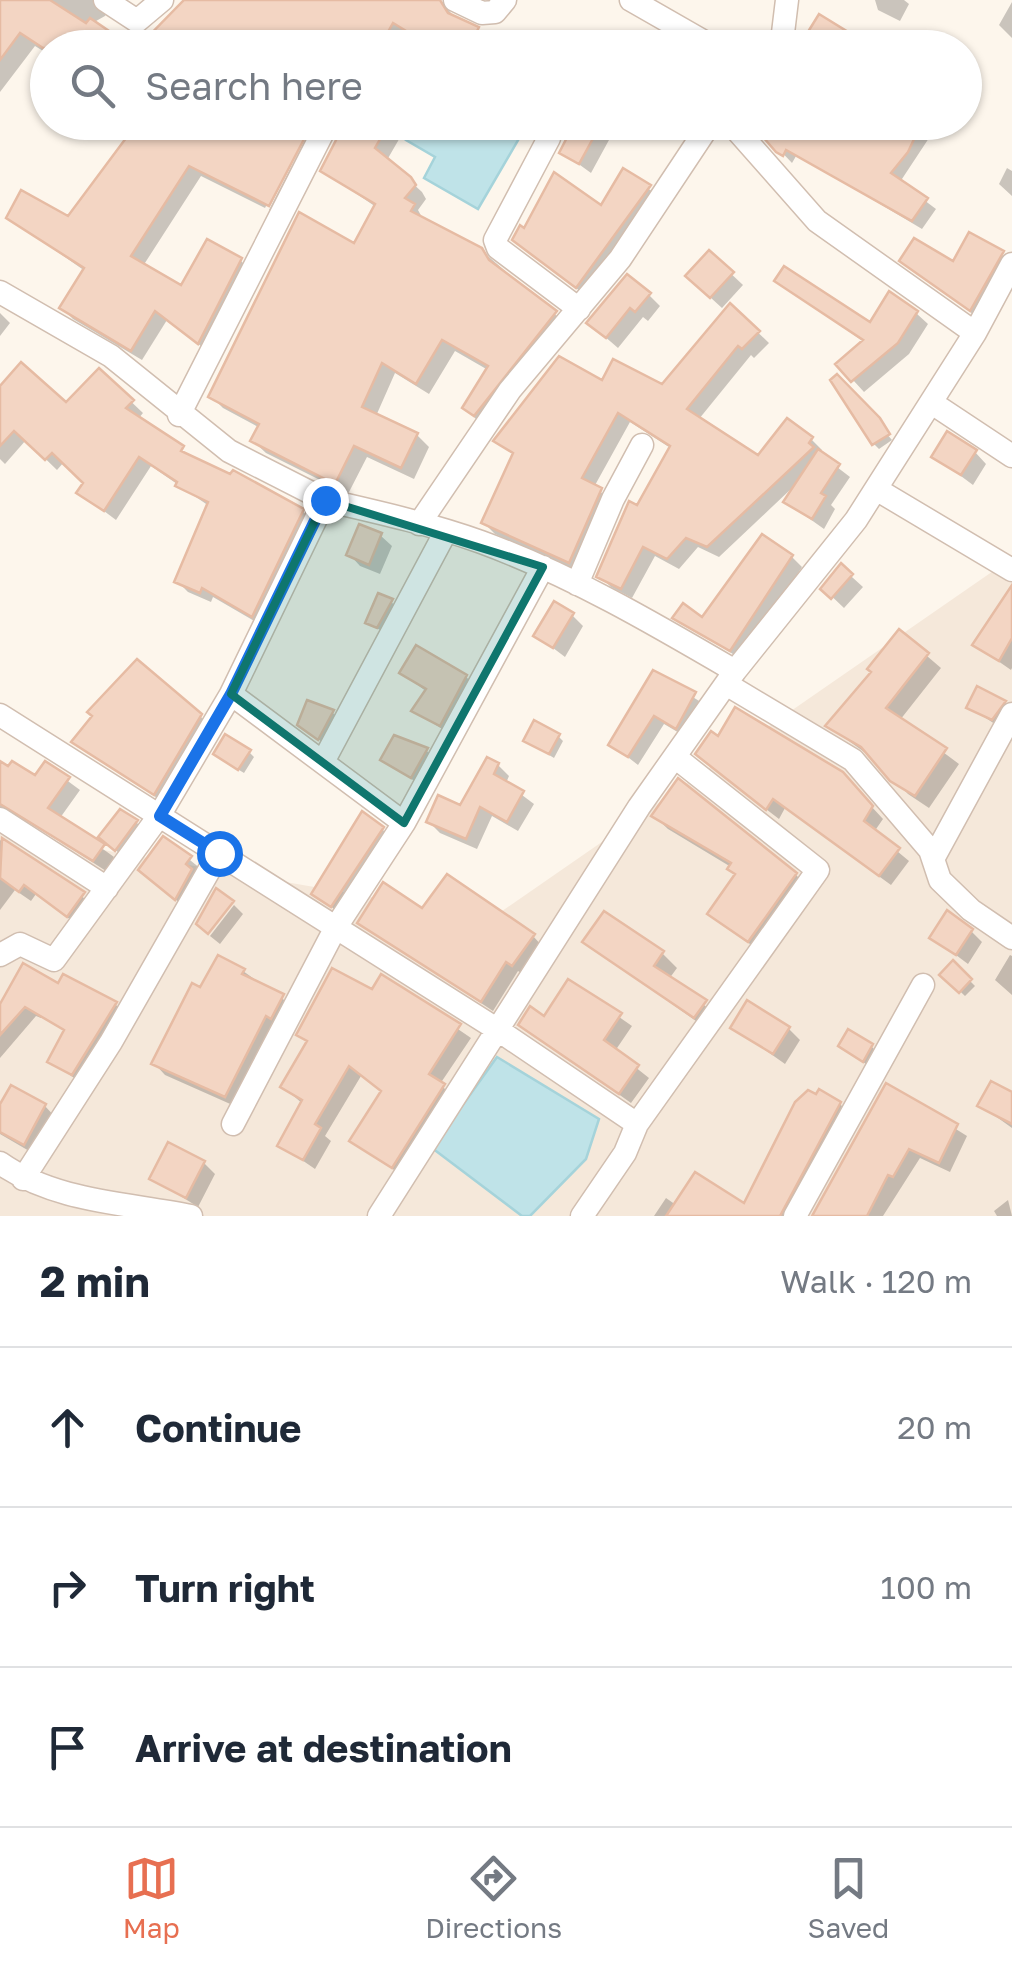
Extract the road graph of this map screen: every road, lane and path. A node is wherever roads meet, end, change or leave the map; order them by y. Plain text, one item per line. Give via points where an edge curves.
1 (104, 0) edge
2 (162, 0) edge
3 (455, 0) edge
4 (505, 0) edge
5 (631, 0) edge
6 (788, 0) edge
7 (684, 30) edge
8 (783, 30) edge
9 (319, 140) edge
10 (547, 140) edge
11 (699, 140) edge
12 (745, 140) edge
13 (1012, 264) edge
14 (0, 292) edge
15 (579, 308) junction
16 (974, 333) junction
17 (932, 403) junction
18 (179, 415) junction
19 (642, 445) dead end
20 (1012, 456) edge
21 (876, 489) junction
22 (325, 500) junction
23 (418, 524) junction
24 (445, 533) junction
25 (542, 567) junction
26 (1012, 570) edge
27 (577, 584) junction
28 (730, 678) junction
29 (231, 694) junction
30 (1012, 714) edge
31 (0, 715) edge
32 (675, 756) junction
33 (324, 762) junction
34 (160, 816) junction
35 (0, 819) edge
36 (404, 824) junction
37 (219, 853) junction
38 (933, 859) junction
39 (107, 888) junction
40 (336, 927) junction
41 (1012, 938) edge
42 (0, 955) edge
43 (923, 986) dead end
44 (498, 1030) junction
45 (233, 1124) dead end
46 (637, 1124) junction
47 (0, 1163) edge
48 (23, 1179) junction
49 (191, 1216) edge
50 (379, 1216) edge
51 (582, 1216) edge
52 (795, 1216) edge

1 - 2 street via 137,22
3 - 4 street via 482,13 495,12
5 - 7 street
6 - 8 street
9 - 18 street
10 - 15 street via 496,240
11 - 15 street
12 - 16 street via 817,221
13 - 16 street
14 - 18 street via 111,356
15 - 23 street via 510,390
16 - 17 street
17 - 20 street
17 - 21 street
18 - 22 street via 229,451
19 - 27 street
21 - 26 street
21 - 28 street
22 - 23 street
22 - 29 street
23 - 24 street
24 - 25 street
24 - 33 street
25 - 27 street
25 - 36 street
27 - 28 street
28 - 32 street
28 - 38 street via 853,760
29 - 33 street
29 - 34 street
30 - 38 street
31 - 34 street
32 - 44 street
32 - 46 street via 818,870
33 - 36 street
34 - 37 street
34 - 39 street
35 - 39 street
36 - 40 street
37 - 40 street
37 - 48 street via 112,1042
38 - 41 street via 940,880
39 - 42 street via 54,960 20,944
40 - 44 street
40 - 45 street
43 - 52 street
44 - 46 street
44 - 50 street
46 - 51 street
47 - 48 street
48 - 49 street via 80,1197

